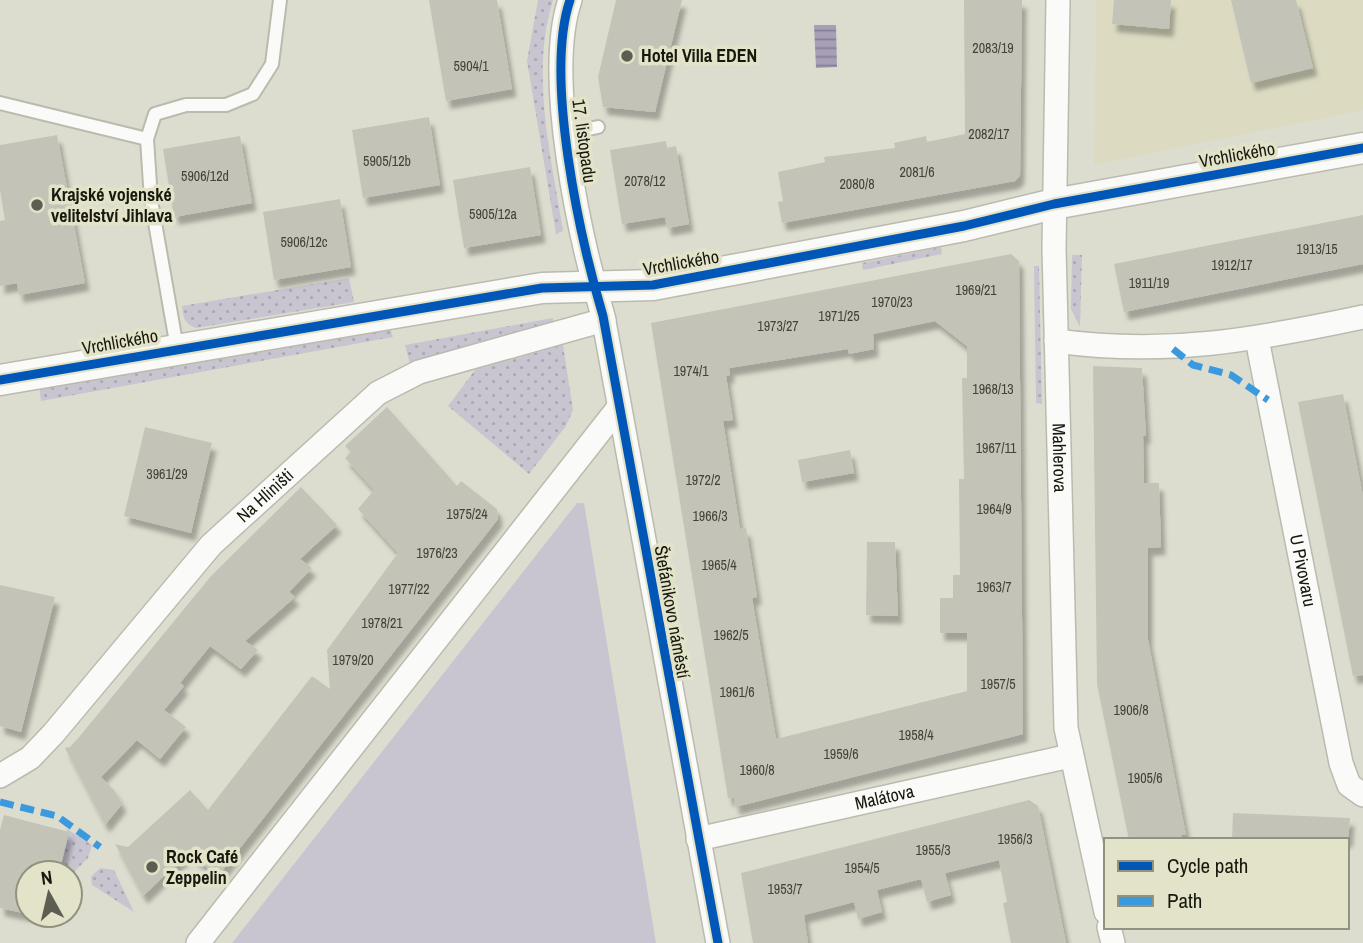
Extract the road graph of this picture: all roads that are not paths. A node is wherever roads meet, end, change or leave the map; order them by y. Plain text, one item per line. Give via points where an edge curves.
1 (280, 0) edge
2 (570, 0) edge
3 (1058, 0) edge
4 (0, 103) edge
5 (598, 127) dead end
6 (566, 134) junction
7 (147, 139) junction
8 (1363, 148) edge
9 (1054, 204) junction
10 (594, 287) junction
11 (1363, 317) edge
12 (604, 320) junction
13 (1257, 339) junction
14 (1056, 341) junction
15 (177, 348) junction
16 (0, 380) edge
17 (619, 407) junction
18 (1070, 756) junction
19 (0, 776) edge
20 (1363, 795) edge
21 (698, 839) junction
22 (1104, 903) edge
23 (198, 943) edge
24 (718, 943) edge

1 - 7 lane via 272,64 253,94 226,105 186,105 155,114
2 - 6 street, 17. listopadu via 559,77
3 - 9 street, Mahlerova
4 - 7 lane
5 - 6 lane
6 - 10 street, 17. listopadu
7 - 15 lane via 151,200
8 - 9 street, Vrchlického
9 - 10 street, Vrchlického via 964,226 653,285
9 - 14 street, Mahlerova
10 - 12 street, Štefánikovo náměstí
10 - 15 street, Vrchlického via 542,288
11 - 13 street
12 - 17 street, Štefánikovo náměstí
12 - 19 street, Na Hliništi via 419,372 378,393 211,545 53,734 30,758
13 - 14 street via 1173,349
13 - 20 street, U Pivovaru via 1341,763 1349,785
14 - 18 street, Mahlerova
15 - 16 street, Vrchlického
17 - 21 street, Štefánikovo náměstí
17 - 23 street
18 - 21 street, Malátova
18 - 22 street, Mahlerova
21 - 24 street, Štefánikovo náměstí

